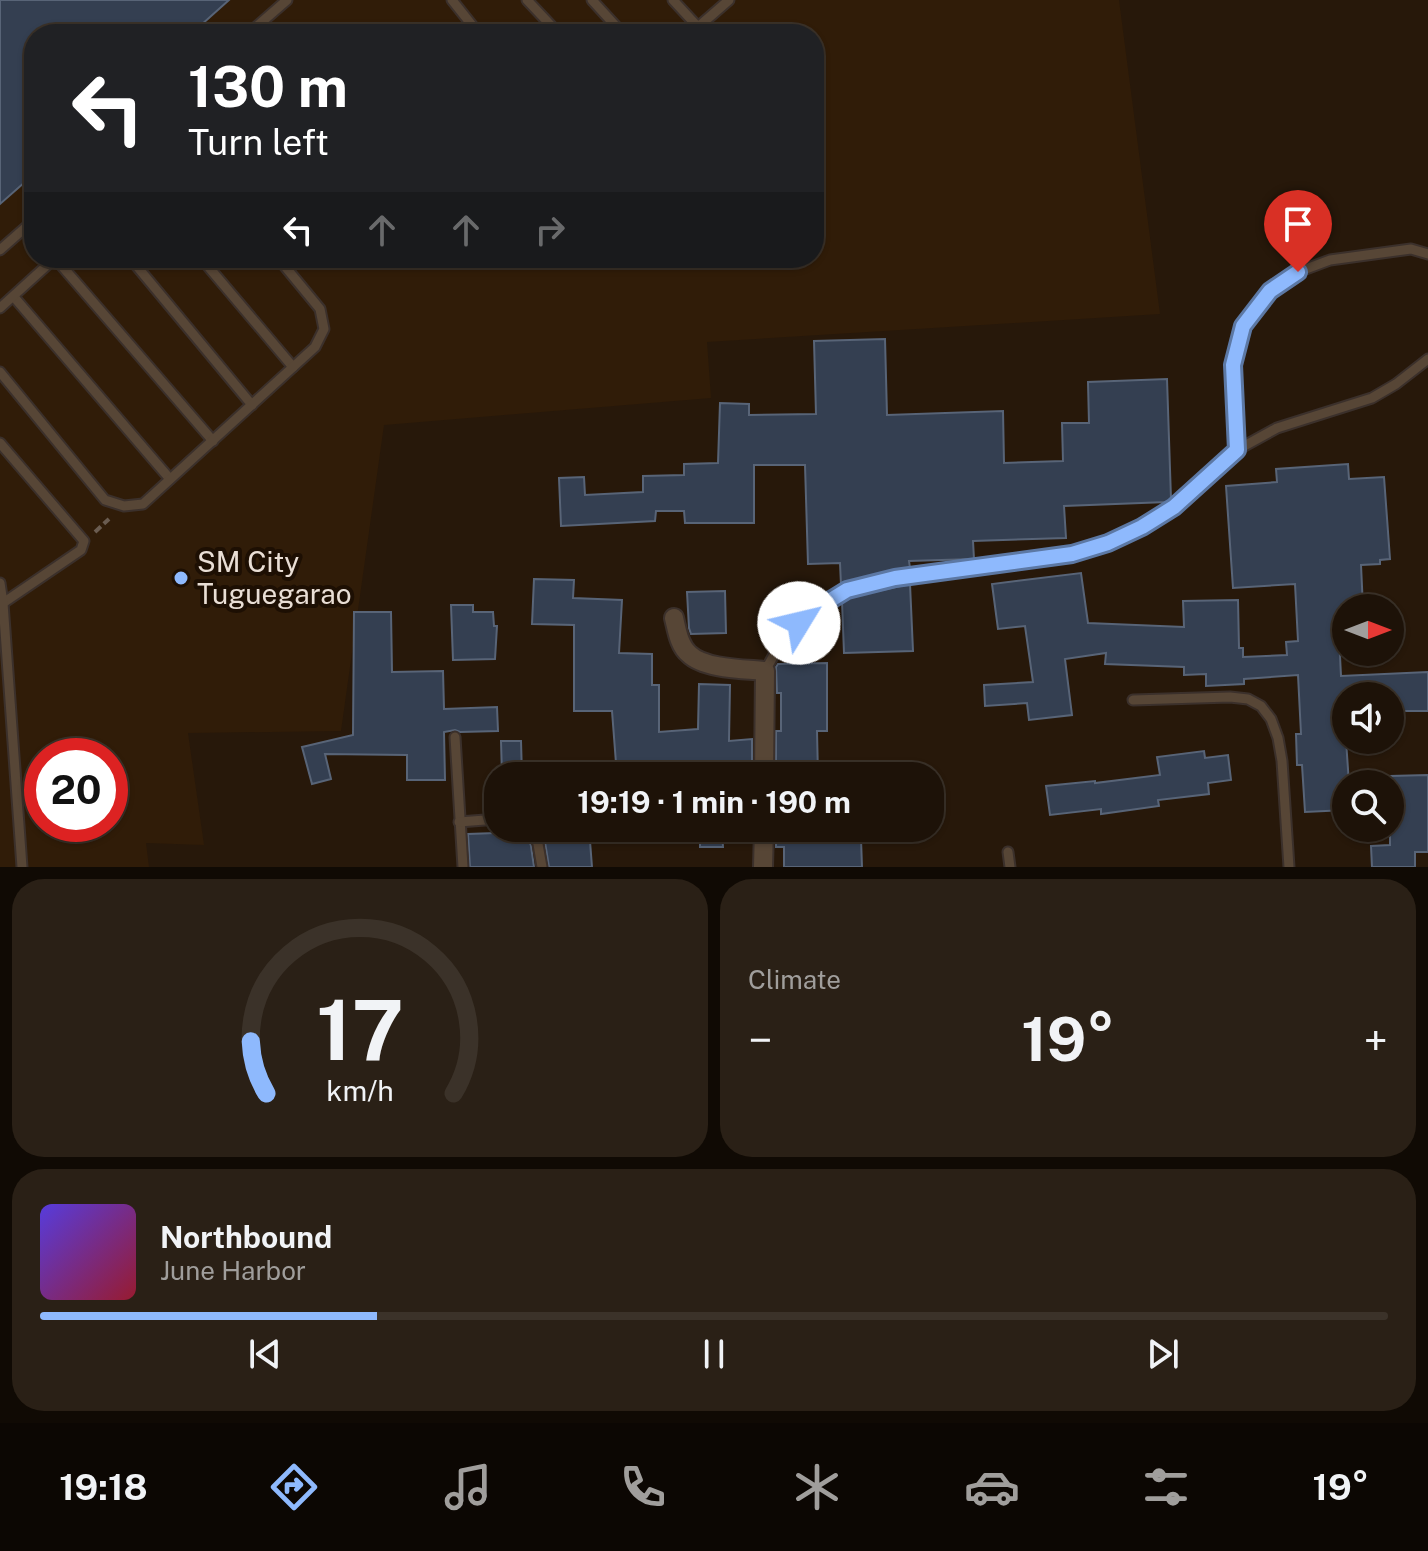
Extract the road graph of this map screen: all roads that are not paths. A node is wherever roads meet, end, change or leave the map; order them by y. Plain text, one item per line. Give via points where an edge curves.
1 (287, 0) edge
2 (452, 0) edge
3 (527, 0) edge
4 (592, 0) edge
5 (673, 0) edge
6 (729, 0) edge
7 (259, 24) edge
8 (471, 24) edge
9 (550, 24) edge
10 (614, 24) edge
11 (690, 24) edge
12 (701, 24) edge
13 (24, 229) edge
14 (0, 250) edge
15 (1428, 254) edge
16 (44, 268) edge
17 (64, 268) edge
18 (138, 268) edge
19 (209, 268) edge
20 (286, 268) edge
21 (14, 297) junction
22 (0, 308) edge
23 (1428, 359) edge
24 (293, 367) junction
25 (0, 372) edge
26 (252, 405) junction
27 (213, 441) junction
28 (0, 443) edge
29 (1237, 450) junction
30 (170, 479) junction
31 (0, 583) edge
32 (3, 603) junction
33 (674, 618) dead end
34 (765, 671) junction
35 (1133, 700) dead end
36 (455, 737) dead end
37 (764, 762) edge
38 (484, 820) edge
39 (459, 822) junction
40 (537, 842) edge
41 (764, 842) edge
42 (1008, 852) dead end
43 (22, 867) edge
44 (463, 867) edge
45 (542, 867) edge
46 (763, 867) edge
47 (1010, 867) edge
48 (1289, 867) edge

1 - 7 lane
2 - 8 lane
3 - 9 lane
4 - 10 lane
5 - 11 lane
6 - 12 lane
13 - 14 lane
15 - 29 lane via 1411,249 1330,260 1298,272 1270,291 1243,326 1233,365
16 - 21 lane
17 - 27 lane
18 - 26 lane
19 - 24 lane
20 - 24 lane via 320,309 324,329 315,347
21 - 22 lane
21 - 30 lane
23 - 29 lane via 1372,398 1277,428
24 - 26 lane
25 - 30 lane via 105,500 143,504
26 - 27 lane
27 - 30 lane
28 - 32 lane via 84,541 81,550
29 - 34 lane via 1174,507 1108,543 1072,554 895,578 847,590 785,635
31 - 32 lane
32 - 43 lane
33 - 34 street via 688,654 706,663
34 - 37 street
35 - 48 lane via 1230,697 1261,706 1278,738
36 - 39 lane
38 - 39 lane
39 - 44 lane
40 - 45 lane
41 - 46 street
42 - 47 lane

